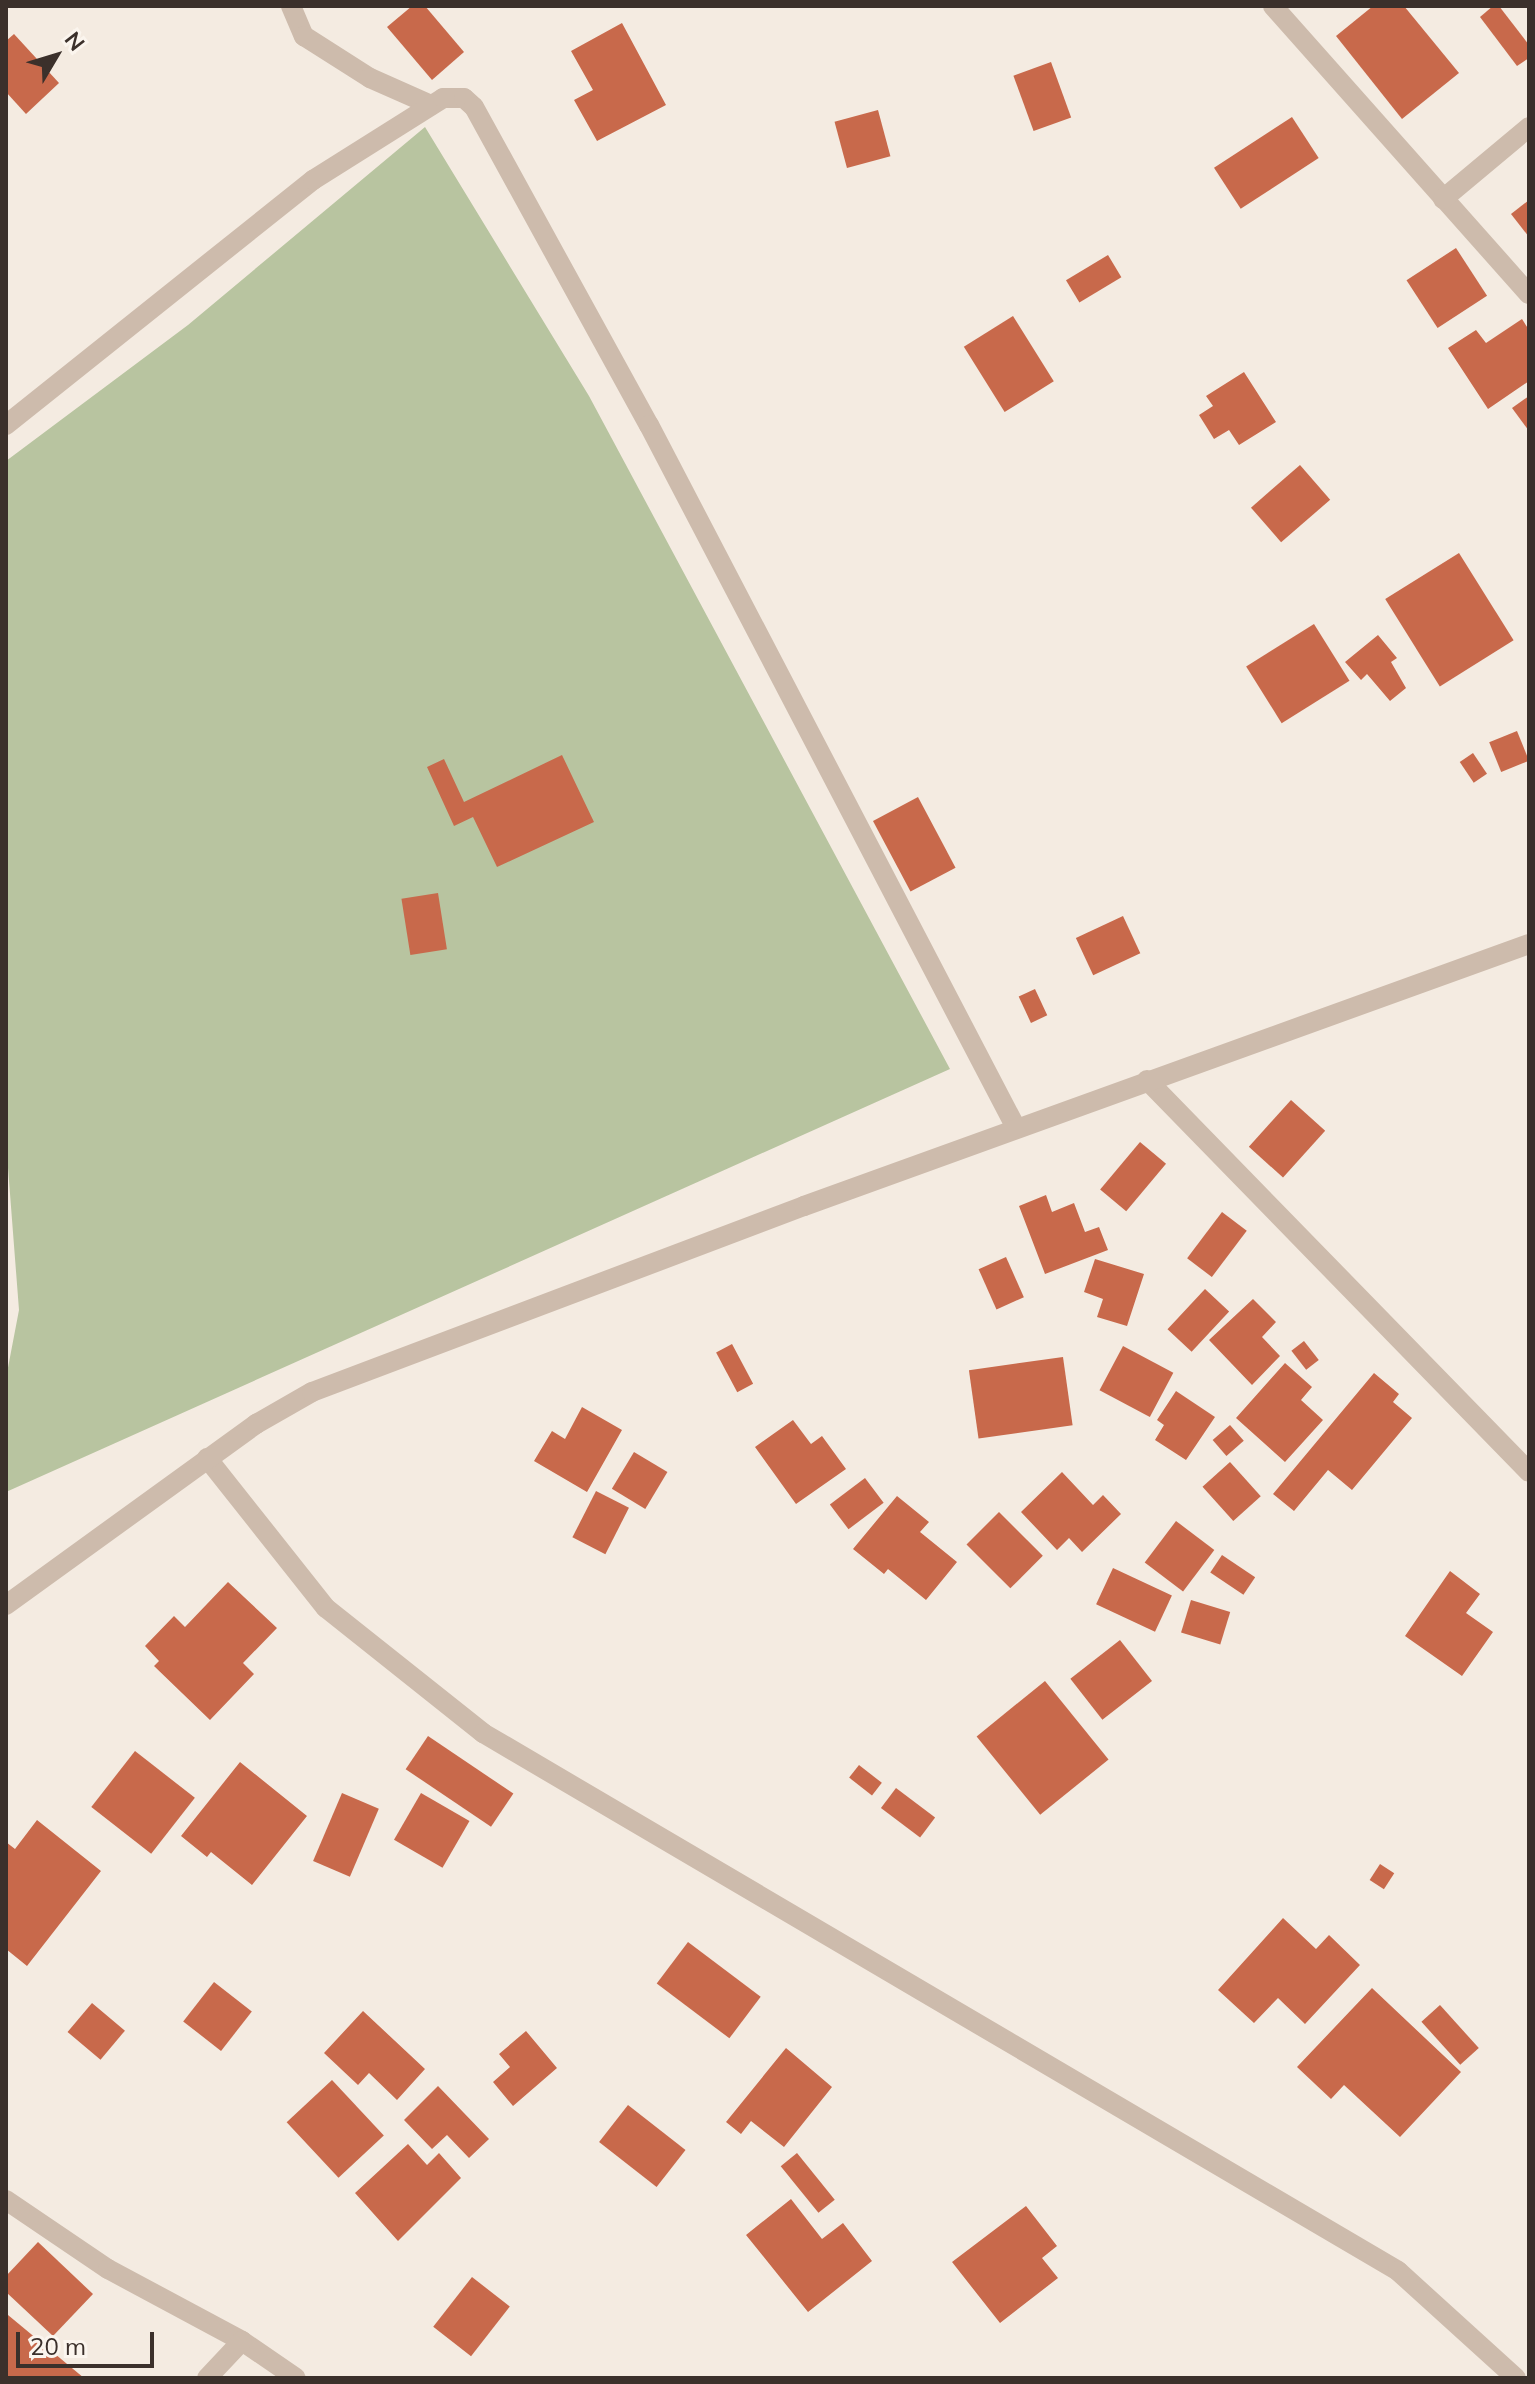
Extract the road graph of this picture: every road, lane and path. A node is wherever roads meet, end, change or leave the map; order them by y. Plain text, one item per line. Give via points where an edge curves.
1 (291, 6) edge
2 (1273, 6) edge
3 (431, 105) junction
4 (1529, 127) edge
5 (1443, 199) junction
6 (1529, 294) edge
7 (6, 425) edge
8 (1529, 944) edge
9 (1147, 1080) junction
10 (1016, 1128) junction
11 (207, 1458) junction
12 (1529, 1472) edge
13 (6, 1605) edge
14 (6, 2200) edge
15 (242, 2341) junction
16 (207, 2378) edge
17 (296, 2378) edge
18 (1516, 2378) edge

1 - 3 street via 304,36 370,78
2 - 5 street
3 - 7 street via 313,180
3 - 10 street via 454,95 474,107 649,425
4 - 5 street
5 - 6 street
8 - 9 street
9 - 10 street
9 - 12 street
10 - 11 street via 312,1392
11 - 13 street
11 - 18 street via 326,1608 483,1733 1398,2271
14 - 15 street via 108,2269
15 - 16 street
15 - 17 street

